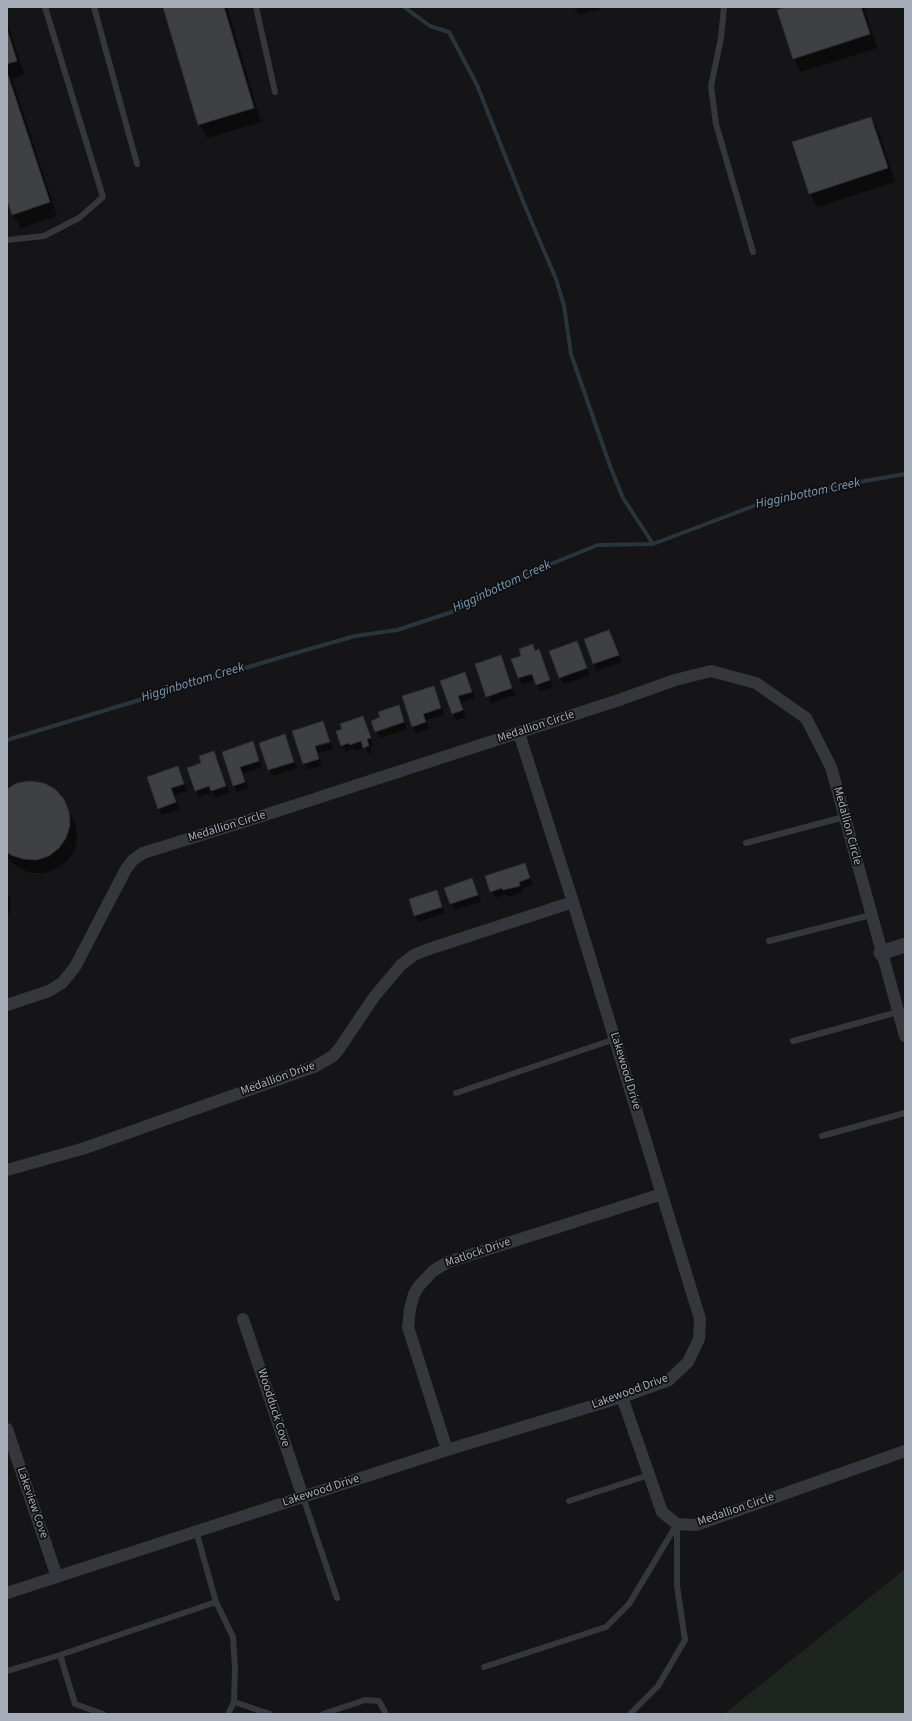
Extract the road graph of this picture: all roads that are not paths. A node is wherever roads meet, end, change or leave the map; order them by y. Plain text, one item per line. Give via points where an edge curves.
1 (45, 7) edge
2 (94, 7) edge
3 (256, 7) edge
4 (724, 7) edge
5 (275, 92) dead end
6 (138, 164) dead end
7 (7, 240) edge
8 (753, 252) dead end
9 (519, 733) junction
10 (844, 817) junction
11 (746, 843) dead end
12 (574, 902) junction
13 (871, 915) junction
14 (769, 941) dead end
15 (905, 945) edge
16 (881, 953) junction
17 (7, 1005) edge
18 (898, 1012) junction
19 (905, 1036) edge
20 (615, 1039) junction
21 (793, 1041) dead end
22 (456, 1093) dead end
23 (905, 1113) edge
24 (822, 1136) dead end
25 (7, 1170) edge
26 (662, 1194) junction
27 (243, 1319) dead end
28 (622, 1397) junction
29 (7, 1429) edge
30 (447, 1450) junction
31 (905, 1451) edge
32 (649, 1475) junction
33 (303, 1497) junction
34 (569, 1501) dead end
35 (677, 1524) junction
36 (196, 1532) junction
37 (57, 1577) junction
38 (7, 1593) edge
39 (337, 1598) dead end
40 (216, 1602) junction
41 (60, 1654) junction
42 (484, 1667) dead end
43 (7, 1671) edge
44 (234, 1702) junction
45 (103, 1714) edge
46 (228, 1714) edge
47 (270, 1714) edge
48 (323, 1714) edge
49 (386, 1714) edge
50 (630, 1714) edge

1 - 7 lane via 103,197 79,218 44,236
2 - 6 lane
3 - 5 lane
4 - 8 lane via 721,38 711,86 716,124
9 - 10 street, Medallion Circle via 675,680 711,671 756,683 806,718 831,767
9 - 12 street, Lakewood Drive
9 - 17 street, Medallion Circle via 143,853 126,869 75,967 62,983 40,995
10 - 11 lane
10 - 13 street, Medallion Circle
12 - 20 street, Lakewood Drive
12 - 25 street, Medallion Drive via 414,956 401,965 374,997 333,1056 316,1066 85,1148
13 - 14 lane
13 - 16 street, Medallion Circle
15 - 16 street
16 - 18 street, Medallion Circle
18 - 19 street, Medallion Circle
18 - 21 lane
20 - 22 lane
20 - 26 street, Lakewood Drive
23 - 24 lane
26 - 28 street, Lakewood Drive via 700,1319 699,1339 688,1362 679,1372 668,1380
26 - 30 street, Matlock Drive via 448,1262 433,1271 419,1286 414,1294 408,1326
27 - 33 street, Woodduck Cove
28 - 30 street, Lakewood Drive
28 - 32 street
29 - 37 street, Lakeview Cove
30 - 33 street, Lakewood Drive
31 - 35 street, Medallion Circle via 696,1525
32 - 34 lane
32 - 35 street via 662,1512
33 - 36 street, Lakewood Drive
33 - 39 lane
35 - 42 lane via 629,1604 606,1627
35 - 50 lane via 677,1586 685,1640 658,1686
36 - 37 street, Lakewood Drive
36 - 40 lane
37 - 38 street, Lakewood Drive
40 - 41 lane
40 - 44 lane via 233,1637
41 - 43 lane
41 - 45 lane via 75,1704
44 - 46 lane
44 - 47 lane
48 - 49 lane via 365,1700 378,1702

